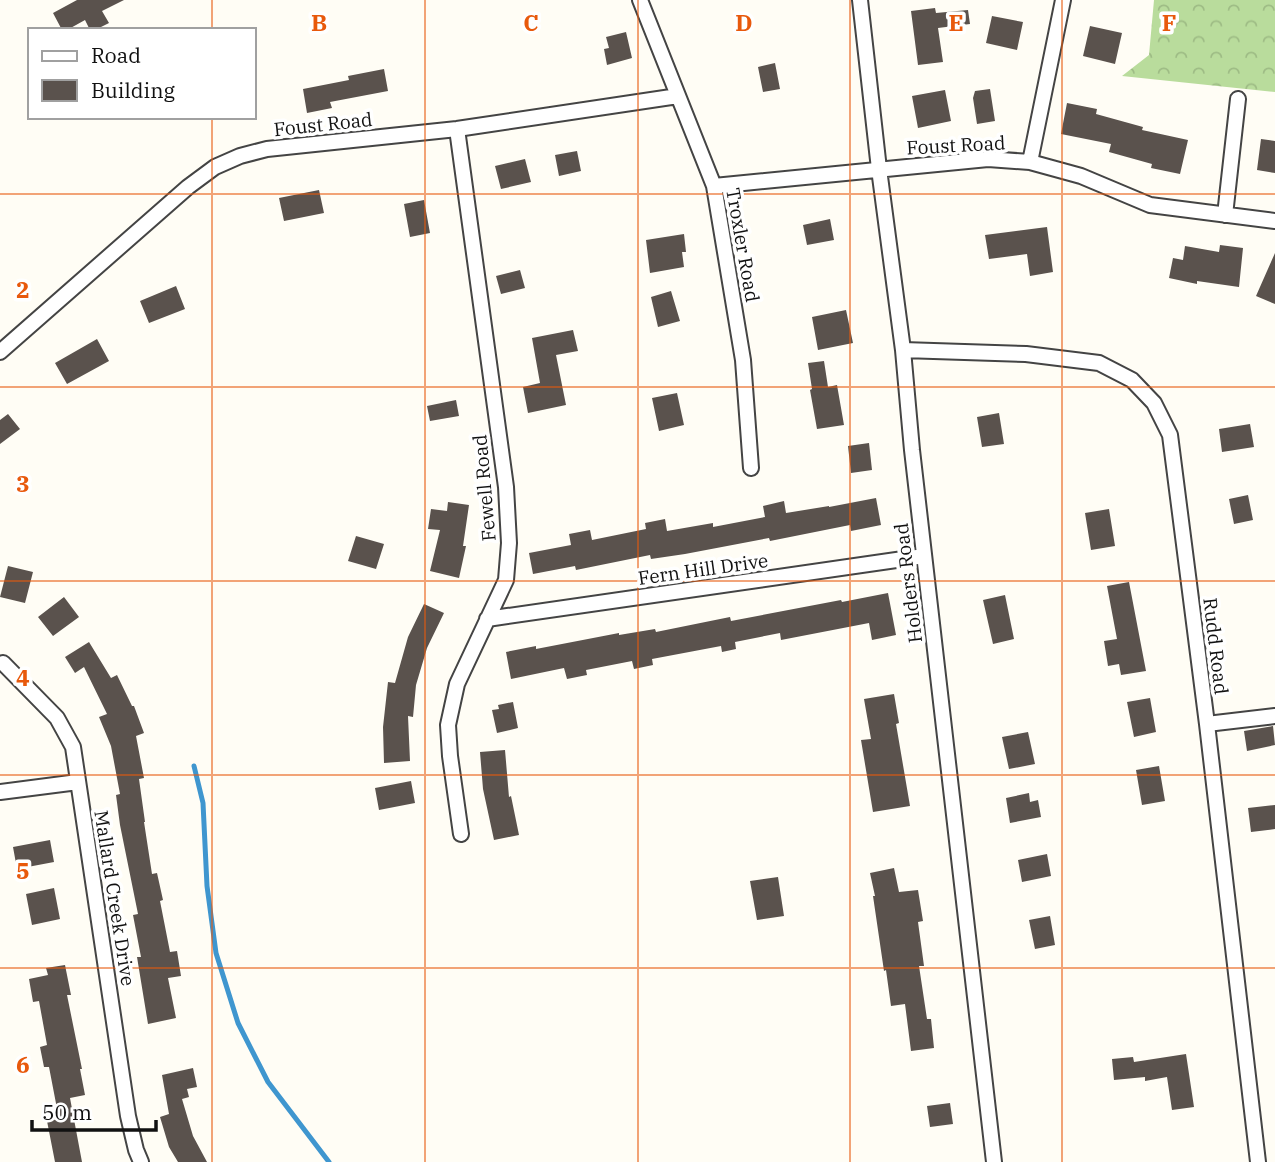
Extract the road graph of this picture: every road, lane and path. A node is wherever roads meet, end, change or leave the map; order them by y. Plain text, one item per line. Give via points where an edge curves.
1 (640, 0) edge
2 (860, 0) edge
3 (1063, 0) edge
4 (678, 96) junction
5 (1238, 99) dead end
6 (457, 129) junction
7 (1030, 162) junction
8 (879, 169) junction
9 (714, 186) junction
10 (1225, 215) junction
11 (1275, 221) edge
12 (903, 350) junction
13 (0, 352) edge
14 (751, 468) dead end
15 (924, 556) junction
16 (487, 620) junction
17 (3, 663) dead end
18 (1275, 716) edge
19 (1207, 724) junction
20 (78, 782) junction
21 (0, 792) edge
22 (461, 834) dead end
23 (141, 1162) edge
24 (995, 1162) edge
25 (1258, 1162) edge

1 - 4 street, Troxler Road
2 - 8 street, Holders Road
3 - 7 street
4 - 6 street, Foust Road
4 - 9 street, Troxler Road
5 - 10 street
6 - 13 street, Foust Road via 267,149 215,167
6 - 16 street, Fewell Road via 506,487 506,580
7 - 8 street, Foust Road via 988,159
7 - 10 street, Foust Road via 1081,176 1150,205
8 - 9 street, Foust Road
8 - 12 street, Holders Road
9 - 14 street, Troxler Road via 743,360
10 - 11 street, Foust Road
12 - 15 street, Holders Road
12 - 19 street, Rudd Road via 1026,354 1099,363 1132,380 1154,403 1170,435
15 - 16 street, Fern Hill Drive
15 - 24 street, Holders Road
16 - 22 street, Fewell Road via 457,684 448,725
17 - 20 street, Mallard Creek Drive via 57,718 73,747
18 - 19 street
19 - 25 street, Rudd Road
20 - 21 street
20 - 23 street, Mallard Creek Drive via 128,1116

